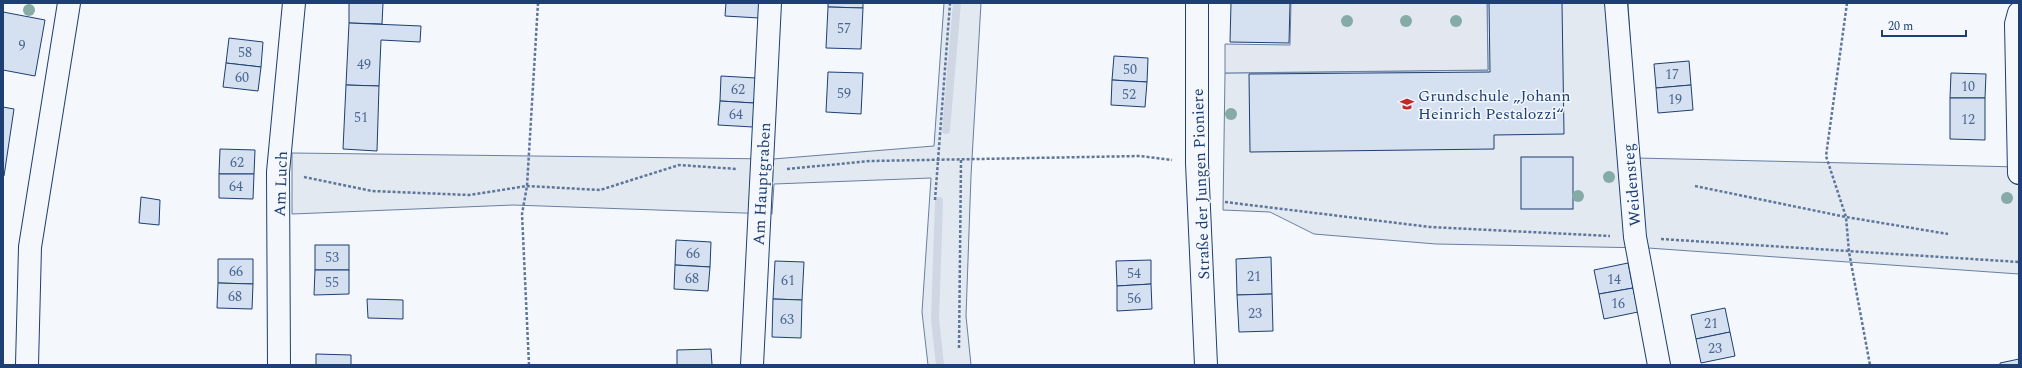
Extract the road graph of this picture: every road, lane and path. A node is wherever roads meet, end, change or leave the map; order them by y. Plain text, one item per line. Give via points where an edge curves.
1 (69, 3) edge
2 (294, 3) edge
3 (538, 3) edge
4 (770, 3) edge
5 (950, 3) edge
6 (1197, 3) edge
7 (1616, 3) edge
8 (1847, 3) edge
9 (2019, 13) edge
10 (961, 160) junction
11 (938, 161) junction
12 (1197, 163) junction
13 (762, 171) junction
14 (278, 172) junction
15 (2019, 172) edge
16 (527, 186) junction
17 (1694, 186) dead end
18 (935, 200) dead end
19 (1846, 217) junction
20 (1948, 234) dead end
21 (959, 348) dead end
22 (27, 365) edge
23 (279, 365) edge
24 (529, 365) edge
25 (752, 365) edge
26 (1206, 365) edge
27 (1659, 365) edge
28 (1870, 365) edge

1 - 22 street via 30,247
2 - 14 street, Am Luch
3 - 16 path
4 - 13 street, Am Hauptgraben
5 - 11 path
6 - 12 street, Straße der Jungen Pioniere
7 - 27 street, Weidensteg via 1635,237
8 - 19 path via 1826,156
9 - 15 street via 2016,24
10 - 11 path
10 - 12 path via 1140,156
10 - 21 path
11 - 13 path via 870,161
11 - 18 path
12 - 26 street, Straße der Jungen Pioniere
13 - 16 path via 679,165 600,190
13 - 25 street, Am Hauptgraben
14 - 16 path via 372,191 469,195
14 - 23 street, Am Luch
16 - 24 path via 522,214
17 - 19 path
19 - 20 path
19 - 28 path

